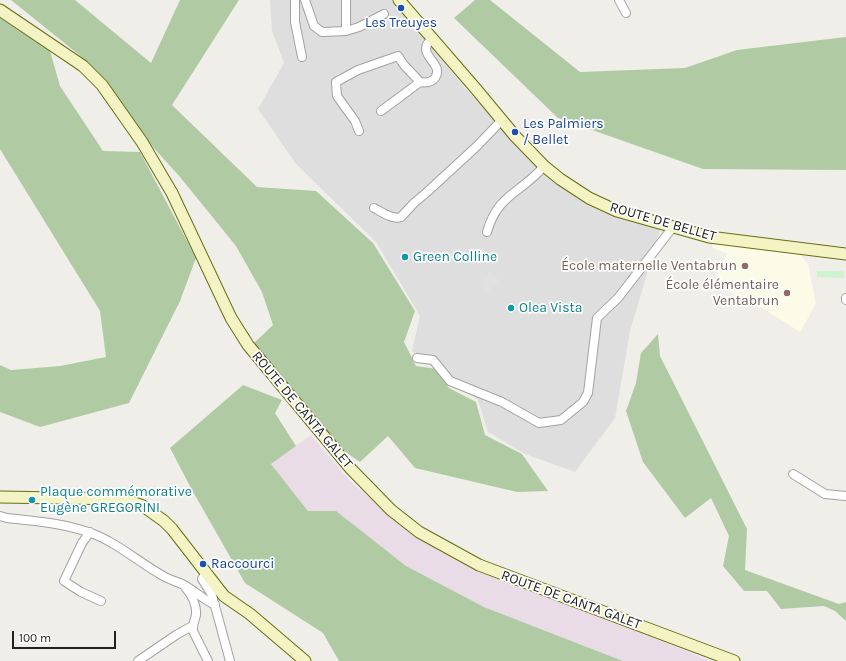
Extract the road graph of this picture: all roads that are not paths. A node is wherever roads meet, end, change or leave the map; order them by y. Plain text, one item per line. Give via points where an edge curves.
1 (295, 0) edge
2 (304, 0) edge
3 (346, 0) edge
4 (399, 0) edge
5 (619, 0) edge
6 (0, 10) edge
7 (626, 13) dead end
8 (384, 14) dead end
9 (346, 31) junction
10 (433, 38) junction
11 (302, 57) dead end
12 (420, 82) junction
13 (381, 111) dead end
14 (502, 120) junction
15 (358, 131) dead end
16 (544, 166) junction
17 (374, 208) dead end
18 (673, 227) junction
19 (487, 232) dead end
20 (846, 254) edge
21 (417, 358) dead end
22 (793, 474) dead end
23 (846, 496) edge
24 (0, 497) edge
25 (0, 516) edge
26 (90, 532) junction
27 (205, 574) junction
28 (183, 585) junction
29 (101, 601) dead end
30 (215, 606) junction
31 (192, 626) junction
32 (138, 661) edge
33 (208, 661) edge
34 (230, 661) edge
35 (305, 661) edge
36 (734, 661) edge

1 - 11 street
2 - 9 street via 314,26 322,32
3 - 9 street
4 - 10 main road, ROUTE DE BELLET
5 - 7 street
6 - 36 main road, ROUTE DE CANTA GALET via 83,66 102,85 142,142 172,192 231,318 248,345 351,469 391,510 419,532 479,565
8 - 9 street
10 - 12 street via 428,42 426,50 437,66 437,74 427,83
10 - 14 main road, ROUTE DE BELLET
12 - 13 street
12 - 15 street via 398,56 358,70 336,82 337,96 355,121
14 - 16 main road, ROUTE DE BELLET
14 - 17 street via 401,217 388,216
16 - 18 main road, ROUTE DE BELLET via 572,188 595,201 617,211
16 - 19 street via 530,182 501,204 491,219
18 - 20 main road, ROUTE DE BELLET via 725,240
18 - 21 street via 618,298 597,318 588,393 583,402 561,420 539,422 502,402 450,381 433,360
22 - 23 street via 825,494
24 - 27 main road via 122,499 132,502 164,520
25 - 26 street via 59,524
26 - 28 street
26 - 29 street via 64,581
27 - 30 street via 202,579 212,595
27 - 35 main road via 224,596 250,614
28 - 30 street
28 - 31 street via 194,601 196,614
30 - 34 street
31 - 32 street
31 - 33 street

